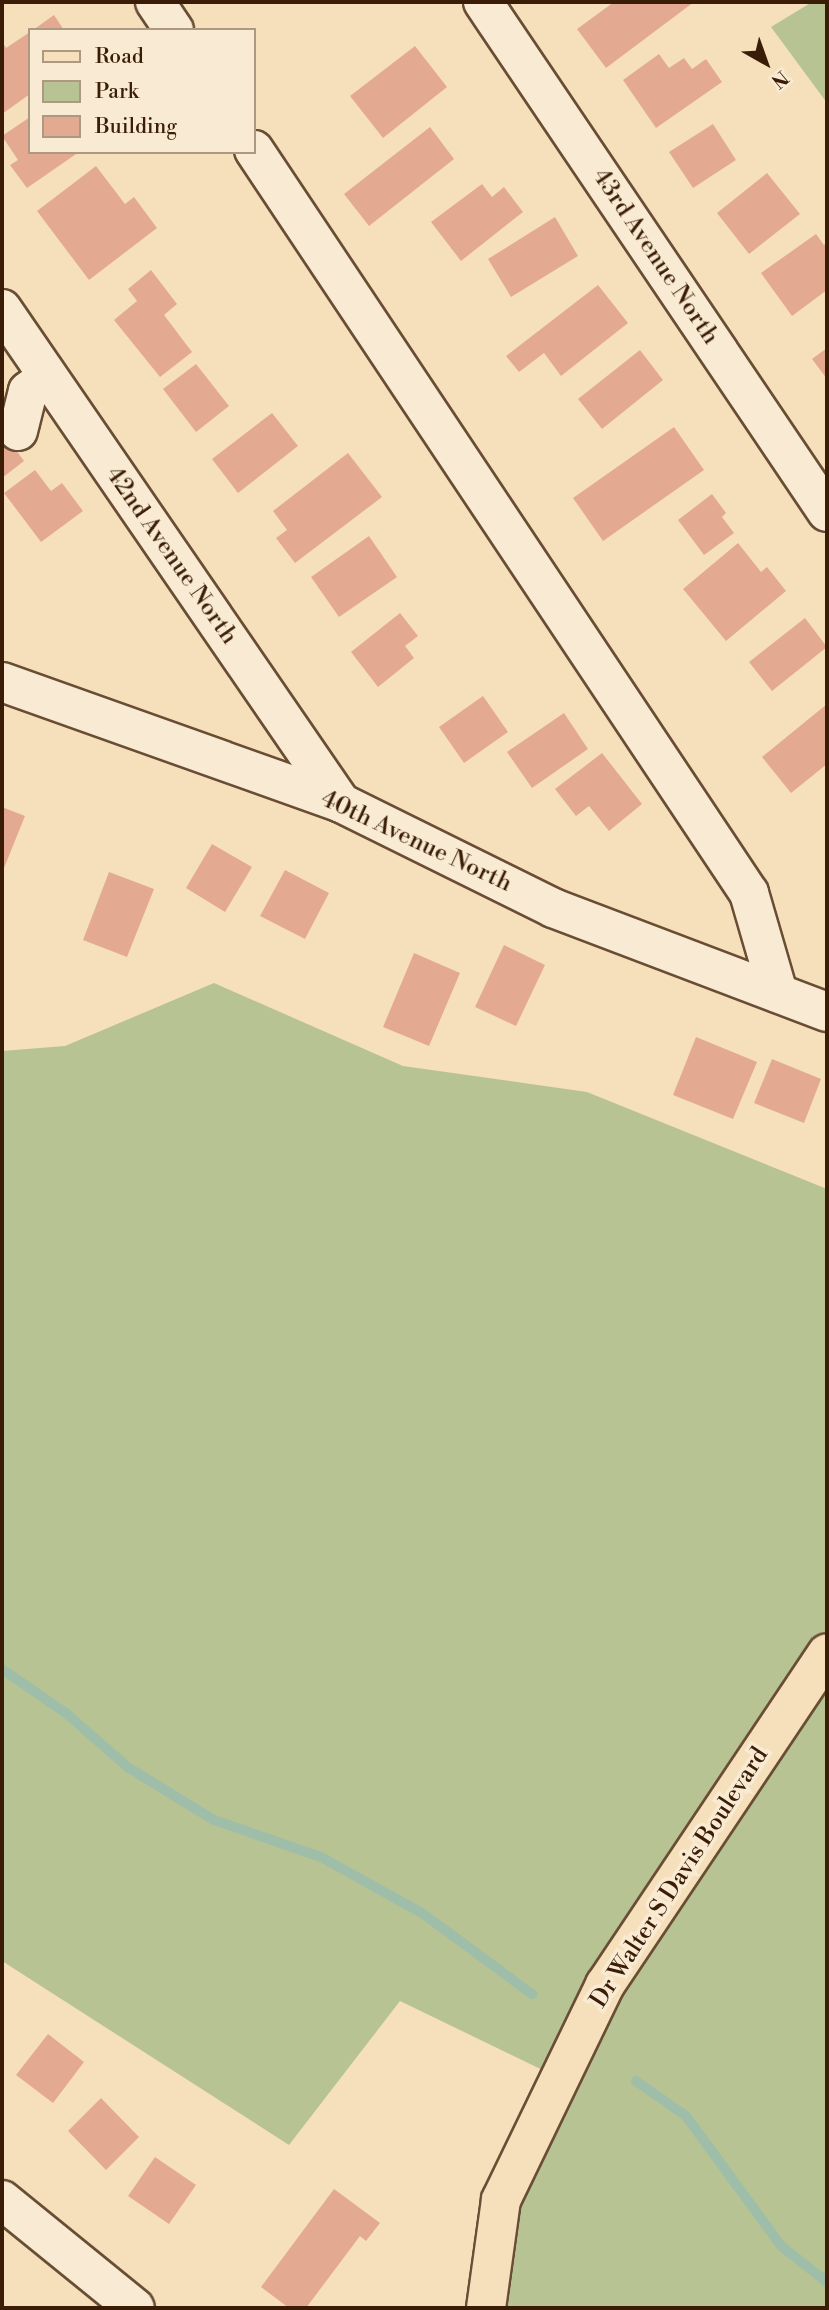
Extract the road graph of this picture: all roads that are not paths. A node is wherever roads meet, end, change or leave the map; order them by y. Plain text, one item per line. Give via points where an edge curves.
1 (155, 2) edge
2 (483, 2) edge
3 (173, 28) edge
4 (256, 153) edge
5 (2, 309) edge
6 (47, 377) junction
7 (18, 431) dead end
8 (827, 512) edge
9 (2, 682) edge
10 (341, 803) junction
11 (778, 993) junction
12 (827, 1012) edge
13 (827, 1653) edge
14 (2, 2200) edge
15 (135, 2308) edge
16 (486, 2308) edge

1 - 3 street
2 - 8 street, 43rd Avenue North
4 - 11 street via 749,892
5 - 6 street, 42nd Avenue North
6 - 7 street via 27,391
6 - 10 street, 42nd Avenue North
9 - 10 street, 40th Avenue North
10 - 11 street, 40th Avenue North via 553,908
11 - 12 street, 40th Avenue North
13 - 16 main road, Dr Walter S Davis Boulevard via 605,1985 501,2200
14 - 15 street

